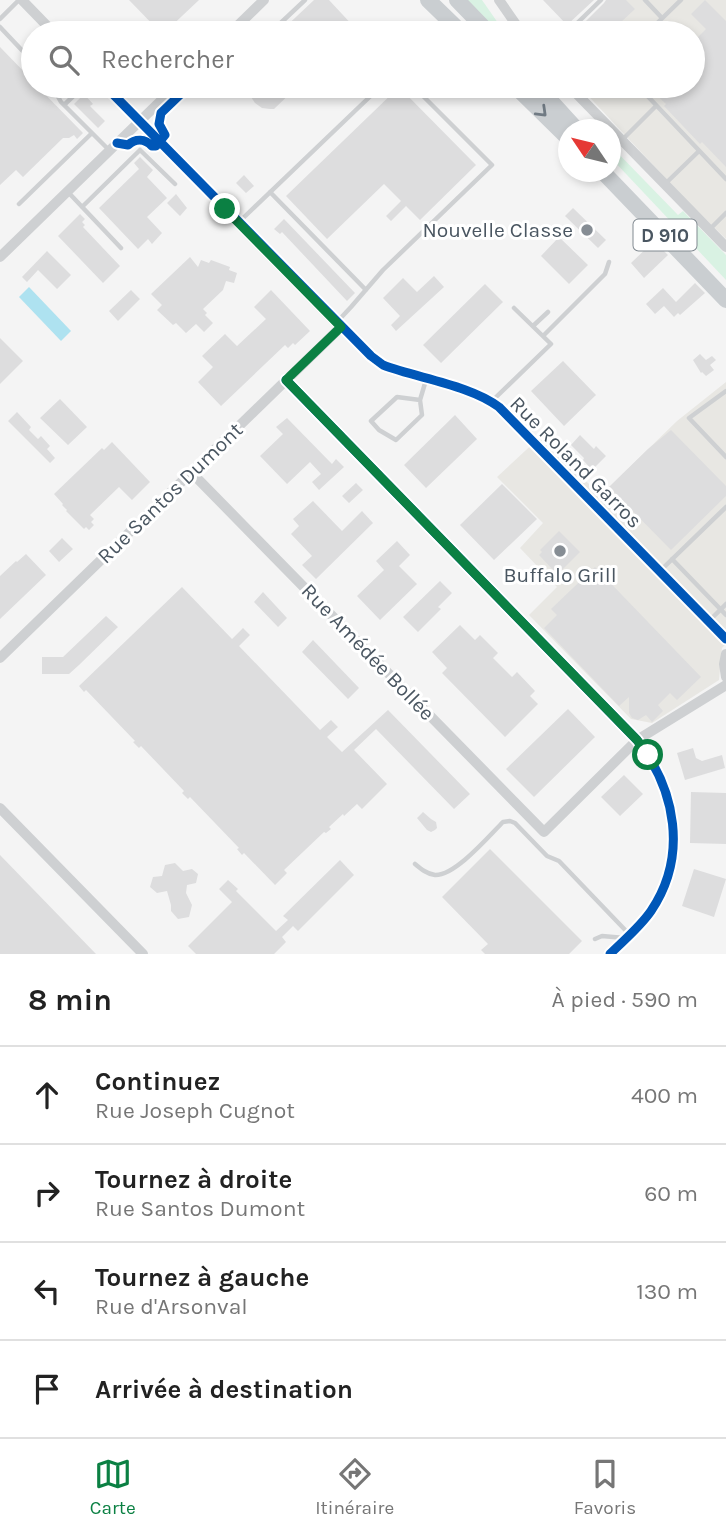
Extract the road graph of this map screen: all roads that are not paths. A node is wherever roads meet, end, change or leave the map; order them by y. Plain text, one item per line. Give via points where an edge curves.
1 (21, 0) edge
2 (264, 0) edge
3 (305, 0) edge
4 (428, 0) edge
5 (457, 0) edge
6 (499, 0) edge
7 (601, 0) edge
8 (645, 0) edge
9 (681, 0) edge
10 (662, 18) junction
11 (0, 19) edge
12 (42, 21) edge
13 (242, 21) edge
14 (283, 21) edge
15 (450, 21) edge
16 (477, 21) edge
17 (514, 21) edge
18 (579, 21) edge
19 (659, 21) edge
20 (0, 27) edge
21 (21, 49) edge
22 (60, 98) edge
23 (71, 98) edge
24 (118, 98) edge
25 (164, 98) edge
26 (368, 98) edge
27 (426, 98) edge
28 (527, 98) edge
29 (548, 98) edge
30 (581, 98) edge
31 (649, 98) edge
32 (64, 105) junction
33 (656, 106) junction
34 (567, 119) edge
35 (140, 121) junction
36 (558, 127) edge
37 (92, 133) junction
38 (622, 140) junction
39 (109, 150) junction
40 (699, 152) junction
41 (621, 176) edge
42 (726, 179) edge
43 (613, 182) edge
44 (175, 184) dead end
45 (665, 184) junction
46 (67, 192) junction
47 (270, 192) junction
48 (19, 204) dead end
49 (82, 207) junction
50 (726, 213) edge
51 (239, 222) junction
52 (709, 230) junction
53 (726, 247) edge
54 (121, 248) dead end
55 (0, 257) edge
56 (609, 262) dead end
57 (726, 286) edge
58 (366, 290) junction
59 (726, 300) edge
60 (514, 307) dead end
61 (548, 312) dead end
62 (338, 325) junction
63 (533, 327) junction
64 (543, 336) junction
65 (426, 379) junction
66 (286, 380) junction
67 (726, 391) edge
68 (420, 400) junction
69 (492, 402) junction
70 (726, 457) edge
71 (191, 472) junction
72 (726, 507) edge
73 (672, 559) junction
74 (659, 572) junction
75 (726, 604) edge
76 (721, 609) junction
77 (726, 615) edge
78 (708, 621) junction
79 (726, 639) edge
80 (726, 654) edge
81 (0, 659) edge
82 (726, 677) edge
83 (726, 685) edge
84 (637, 740) junction
85 (0, 808) edge
86 (415, 864) dead end
87 (628, 936) junction
88 (595, 939) dead end
89 (143, 954) edge
90 (610, 954) edge

1 - 11 lane
1 - 12 street
2 - 13 street
3 - 14 lane
4 - 15 main road
5 - 16 main road
6 - 17 street
7 - 18 lane
8 - 10 lane
9 - 10 lane
10 - 19 lane
20 - 21 lane
22 - 32 lane
23 - 32 lane
24 - 35 street, Rue Roland Garros
25 - 35 street
26 - 47 lane
27 - 58 lane via 492,165
28 -> 36 main road
29 - 34 main road
30 - 38 street
31 - 33 lane
32 - 37 lane
33 - 38 lane
33 - 40 lane
35 - 39 street
35 - 51 street, Rue Roland Garros
37 - 39 lane
37 - 48 lane
38 - 45 street
39 - 46 street
40 - 42 lane
40 - 45 lane
41 - 57 main road, D 910
43 - 59 main road, D 910
44 - 49 lane via 140,150
45 - 52 street
46 - 49 lane
46 - 55 street
47 - 51 lane
47 - 58 lane
49 - 54 lane
50 - 52 lane
51 - 62 street, Rue Roland Garros
52 - 53 street
56 - 64 lane via 605,274
58 - 62 lane
60 - 63 lane
61 - 63 lane
62 - 65 street, Rue Roland Garros via 377,361
62 - 66 street, Rue Santos Dumont
63 - 64 lane
64 - 69 lane via 551,344
65 - 68 lane
65 - 69 street, Rue Roland Garros
66 - 71 street, Rue Santos Dumont
66 - 84 street
67 - 70 lane via 688,418
68 - 68 lane via 397,397 372,421 396,440 422,415
69 - 74 street, Rue Roland Garros
71 - 81 street, Rue Santos Dumont
71 - 84 street, Rue Amédée Bollée via 544,832
72 - 73 lane
73 - 74 lane
73 - 76 lane
74 - 78 street, Rue Roland Garros
75 - 76 lane
76 - 77 lane
76 - 78 lane
78 - 79 street, Rue Roland Garros
80 - 82 street
83 - 84 street
84 - 87 street via 667,792 673,842 662,891
85 - 89 street
86 - 87 lane via 435,875 446,873 503,822 510,821 547,856 559,861
87 - 88 lane
87 - 90 street

